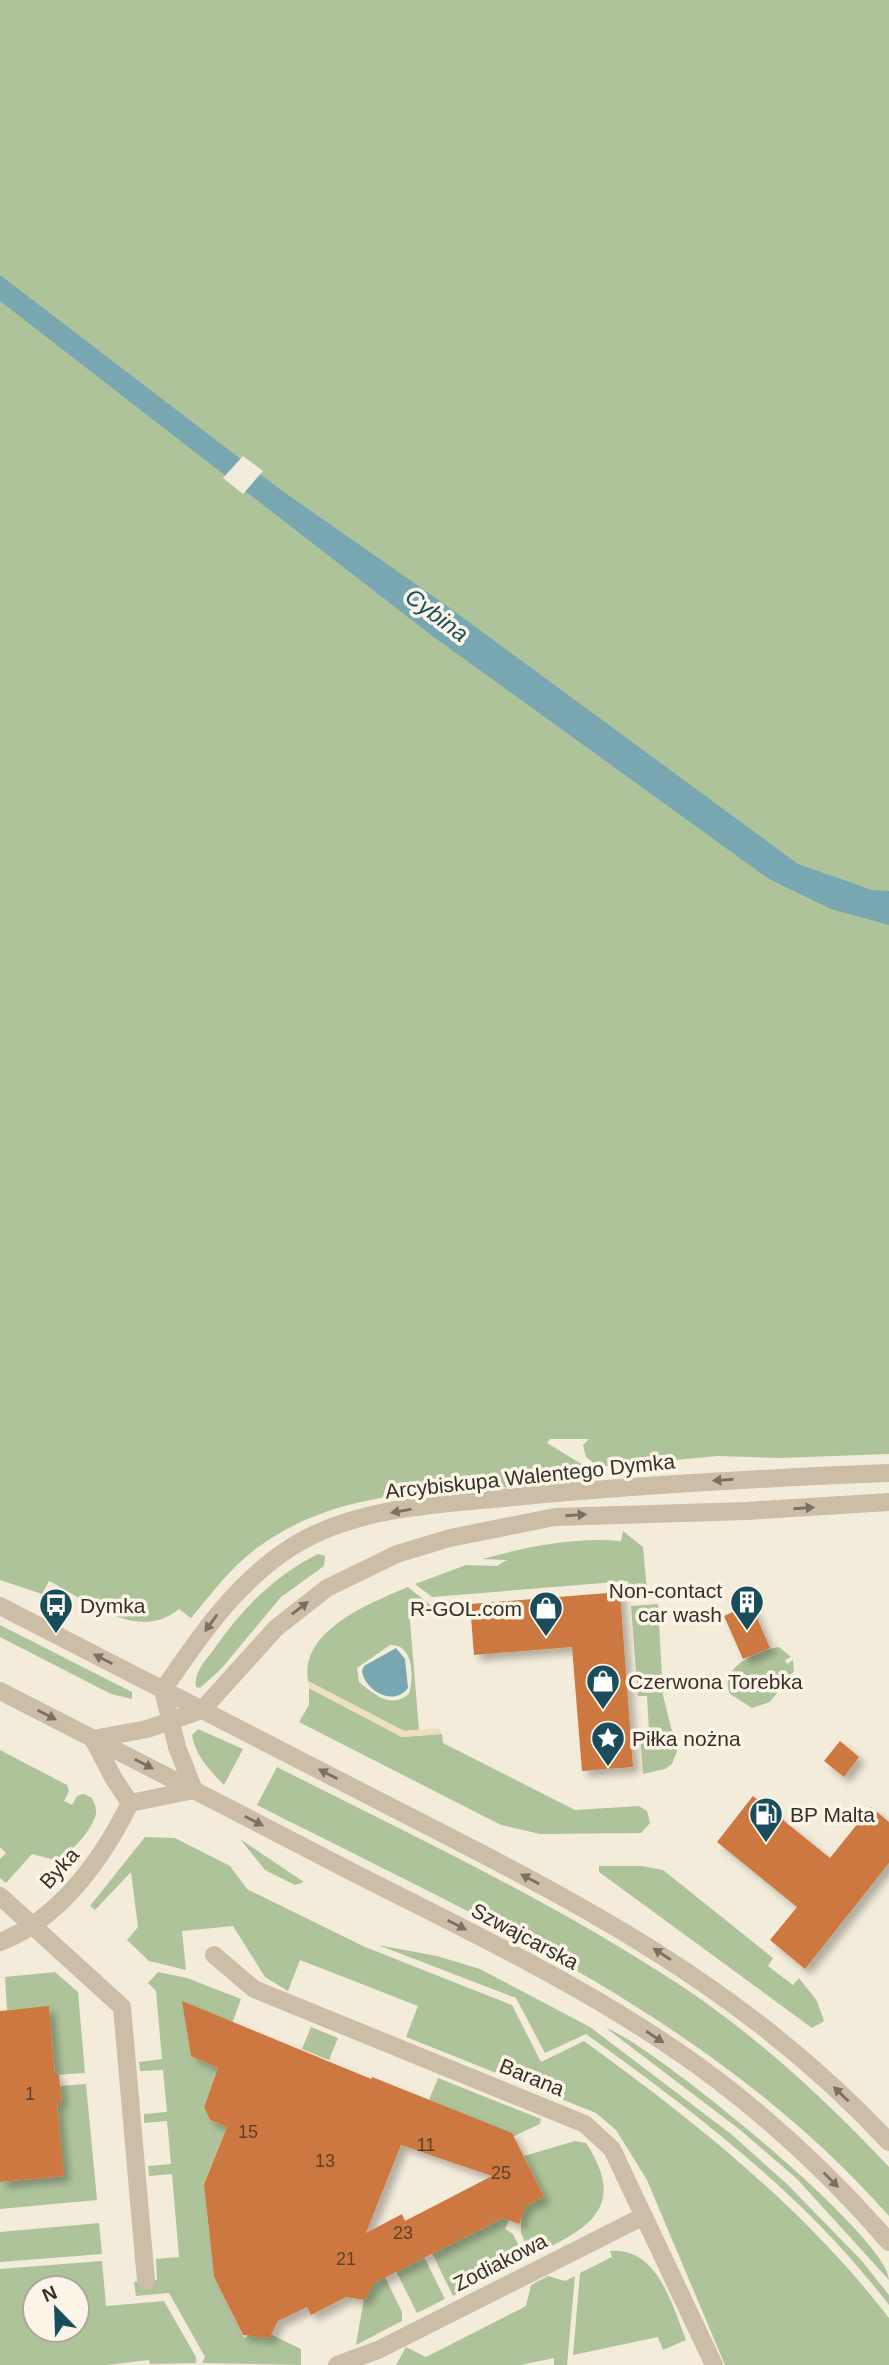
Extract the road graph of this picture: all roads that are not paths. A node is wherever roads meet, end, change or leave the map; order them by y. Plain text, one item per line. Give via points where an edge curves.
1 (889, 1472) edge
2 (889, 1502) edge
3 (0, 1606) edge
4 (163, 1690) junction
5 (0, 1691) edge
6 (202, 1710) junction
7 (171, 1721) junction
8 (93, 1739) junction
9 (194, 1790) junction
10 (131, 1803) junction
11 (0, 1896) edge
12 (33, 1924) junction
13 (0, 1942) edge
14 (214, 1955) dead end
15 (889, 2142) edge
16 (644, 2216) junction
17 (889, 2242) edge
18 (146, 2281) dead end
19 (380, 2357) edge
20 (337, 2365) edge
21 (714, 2365) edge

1 -> 4 street, Arcybiskupa Walentego Dymka via 566,1492 435,1505 345,1524 301,1541 252,1577 224,1606
6 -> 2 street, Arcybiskupa Walentego Dymka via 276,1629 327,1588 397,1554 555,1517
4 -> 3 street
4 - 6 street
4 - 7 street
5 -> 8 street
6 - 7 street, Arcybiskupa Walentego Dymka
15 -> 6 street via 813,2067 653,1948 500,1863
7 - 8 street, Arcybiskupa Walentego Dymka
7 - 9 street
8 -> 9 street, Szwajcarska
8 - 10 street
9 - 10 street
9 -> 17 street, Szwajcarska via 519,1957 660,2040 758,2113
10 - 12 street, Byka via 83,1878
11 - 12 street
12 - 13 street, Byka
12 - 18 street via 122,2007
14 - 16 street, Barana via 254,1989 585,2124 612,2149
16 - 19 street, Zodiakowa
16 - 21 street, Barana
19 - 20 street, Zodiakowa

